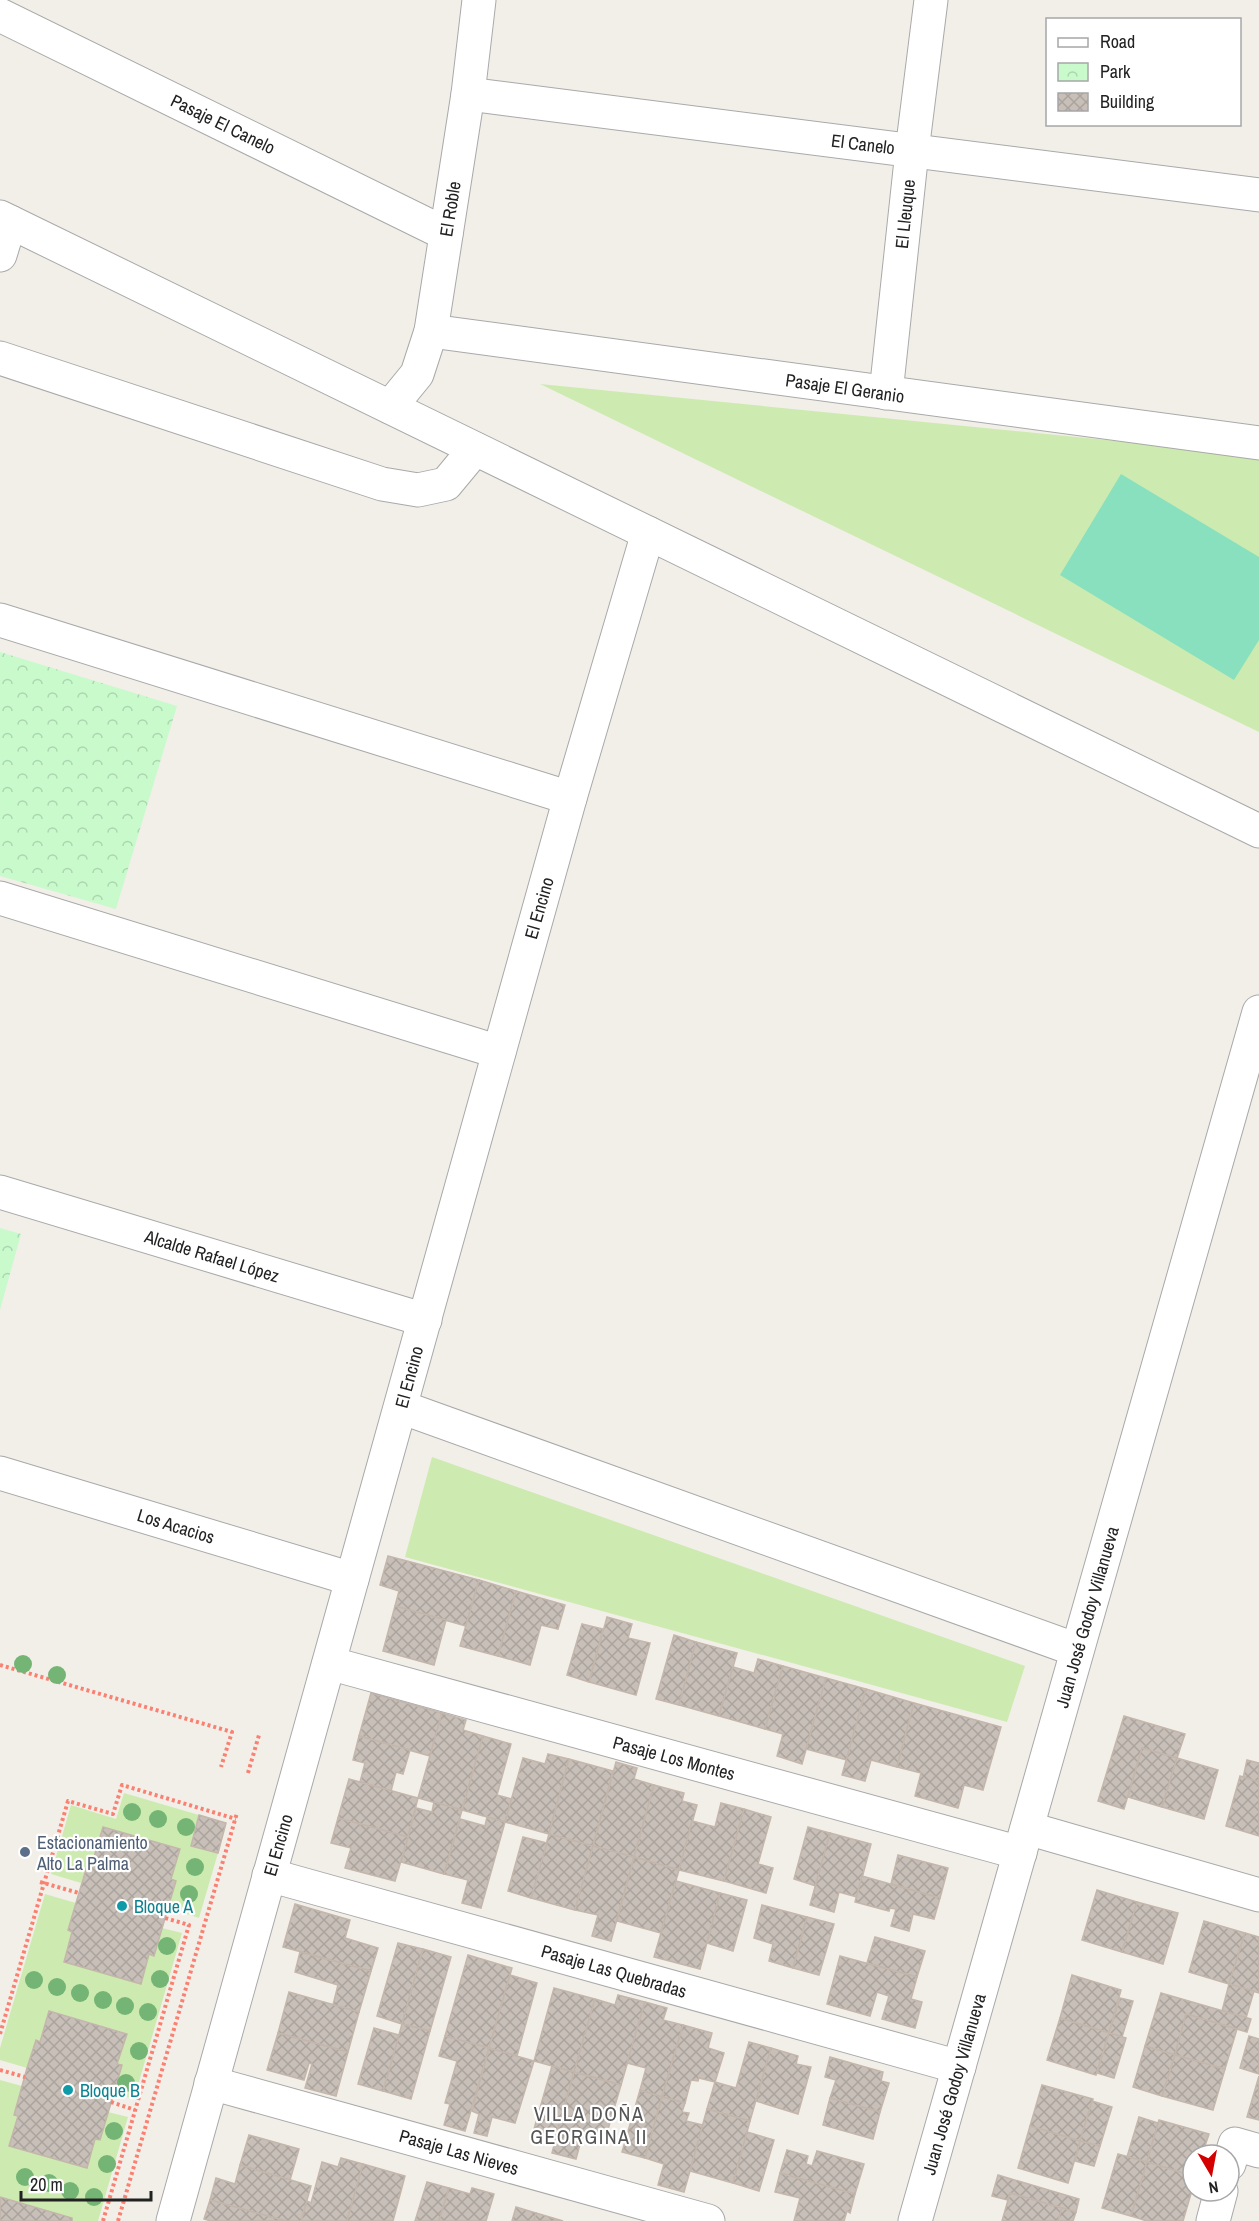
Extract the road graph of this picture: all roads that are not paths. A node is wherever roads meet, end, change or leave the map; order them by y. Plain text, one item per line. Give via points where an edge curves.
1 (479, 0) edge
2 (931, 0) edge
3 (0, 15) edge
4 (468, 94) junction
5 (912, 151) junction
6 (1259, 195) edge
7 (5, 219) edge
8 (446, 234) junction
9 (0, 255) edge
10 (432, 331) junction
11 (0, 358) edge
12 (886, 393) junction
13 (390, 407) junction
14 (1259, 443) edge
15 (475, 449) junction
16 (648, 533) junction
17 (0, 620) edge
18 (570, 798) junction
19 (1259, 831) edge
20 (0, 898) edge
21 (1259, 1012) edge
22 (499, 1052) junction
23 (0, 1192) edge
24 (425, 1320) junction
25 (401, 1407) junction
26 (0, 1473) edge
27 (352, 1579) junction
28 (1077, 1650) junction
29 (329, 1663) junction
30 (1023, 1840) junction
31 (269, 1875) junction
32 (1259, 1895) edge
33 (959, 2067) junction
34 (211, 2083) junction
35 (1241, 2146) edge
36 (1259, 2151) edge
37 (1218, 2203) edge
38 (172, 2221) edge
39 (708, 2221) edge
40 (915, 2221) edge
41 (1213, 2221) edge

1 - 4 street, El Roble
2 - 5 street, El Lleuque
3 - 8 street, Pasaje El Canelo
4 - 5 street, El Canelo
4 - 8 street, El Roble
5 - 6 street, El Canelo
5 - 12 street, El Lleuque
7 - 9 street
7 - 13 street
8 - 10 street, El Roble
10 - 12 street, Pasaje El Geranio
10 - 13 street, El Roble via 417,374
11 - 15 street via 382,484 418,490 446,484
12 - 14 street, Pasaje El Geranio
13 - 15 street
15 - 16 street
16 - 18 street, El Encino
16 - 19 street
17 - 18 street
18 - 22 street, El Encino
20 - 22 street
21 - 28 street, Juan José Godoy Villanueva
22 - 24 street, El Encino
23 - 24 street, Alcalde Rafael López
24 - 25 street, El Encino
25 - 27 street, El Encino
25 - 28 street
26 - 27 street, Los Acacios
27 - 29 street, El Encino
28 - 30 street, Juan José Godoy Villanueva
29 - 30 street, Pasaje Los Montes
29 - 31 street, El Encino
30 - 32 street, Pasaje Los Montes
30 - 33 street, Juan José Godoy Villanueva
31 - 33 street, Pasaje Las Quebradas
31 - 34 street, El Encino
33 - 40 street, Juan José Godoy Villanueva
34 - 38 street, El Encino
34 - 39 street, Pasaje Las Nieves
35 - 36 street
37 - 41 street

